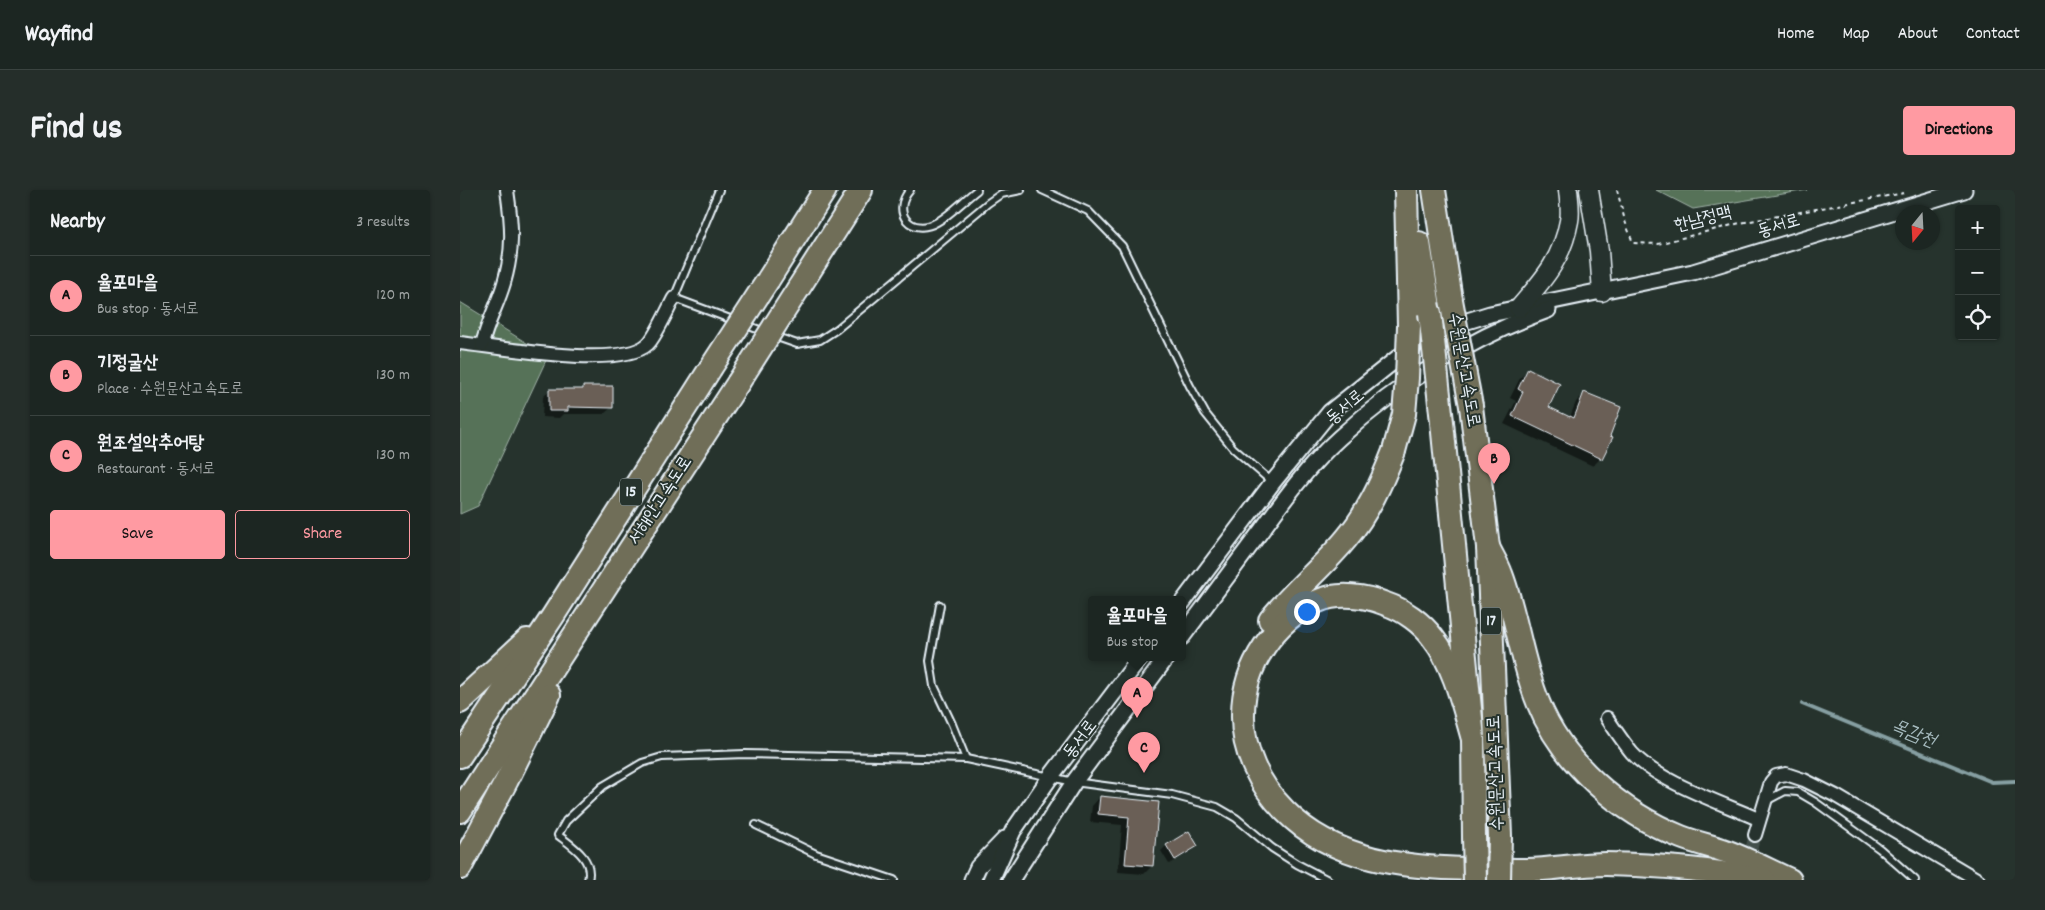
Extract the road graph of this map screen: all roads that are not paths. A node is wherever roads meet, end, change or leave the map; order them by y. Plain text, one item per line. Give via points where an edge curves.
1 (507, 190) edge
2 (719, 190) edge
3 (825, 190) edge
4 (861, 190) edge
5 (910, 190) edge
6 (977, 190) edge
7 (1021, 190) edge
8 (1042, 190) edge
9 (1406, 190) edge
10 (1412, 190) edge
11 (1434, 190) edge
12 (1568, 190) edge
13 (1589, 190) edge
14 (1964, 190) edge
15 (1602, 292) junction
16 (674, 298) junction
17 (1519, 308) junction
18 (460, 343) edge
19 (482, 345) junction
20 (1273, 482) junction
21 (1488, 547) junction
22 (1186, 598) edge
23 (594, 604) junction
24 (940, 605) dead end
25 (553, 616) junction
26 (1186, 632) edge
27 (1138, 661) edge
28 (1164, 661) edge
29 (460, 702) edge
30 (1607, 718) dead end
31 (1473, 739) junction
32 (460, 756) edge
33 (966, 760) junction
34 (1051, 776) junction
35 (1074, 782) junction
36 (1765, 802) junction
37 (460, 810) edge
38 (1758, 819) junction
39 (756, 825) dead end
40 (1012, 831) junction
41 (1754, 835) tunnel mouth
42 (1030, 850) junction
43 (460, 868) edge
44 (975, 874) edge
45 (588, 880) edge
46 (894, 880) edge
47 (964, 880) edge
48 (991, 880) edge
49 (1011, 880) edge
50 (1021, 880) edge
51 (1328, 880) edge
52 (1446, 880) edge
53 (1475, 880) edge
54 (1499, 880) edge
55 (1612, 880) edge
56 (1647, 880) edge
57 (1764, 880) edge
58 (1790, 880) edge
59 (1915, 880) edge
60 (1978, 880) edge

1 - 19 street via 512,250
2 - 16 lane
3 - 25 highway, 서해안고속도로 / 15, bridge
4 - 23 highway, 서해안고속도로 / 15, bridge
5 - 6 lane via 902,212 906,220 923,227 937,222
7 - 16 lane via 1001,194 988,203 837,330 820,340 797,344
8 - 20 lane via 1088,211 1122,246 1205,413 1233,448
9 - 52 highway, bridge via 1407,378 1404,414 1394,451 1359,522 1274,616 1242,664 1234,692 1232,729 1240,762 1257,797 1293,835 1326,855 1362,869
10 - 31 highway, 수원문산고속도로 / 17, bridge via 1430,313
11 - 21 highway, 수원문산고속도로 / 17, bridge via 1471,406
12 - 17 main road via 1569,220 1562,251 1545,278
13 - 15 main road
14 - 15 street, 동서로 via 1693,272
15 - 17 street, 동서로
15 - 26 street, 동서로 via 1522,320 1482,339 1445,359 1379,404 1338,438 1295,486
16 - 19 street via 648,344 634,351 578,357
17 - 20 street, 동서로 via 1448,327 1414,345 1330,412
18 - 19 street
20 - 22 street, 동서로
21 - 54 highway, 수원문산고속도로 / 17, bridge
21 - 58 highway via 1511,605 1524,664 1538,704 1561,746 1596,785 1634,813 1680,837 1728,852
23 - 37 highway, 서해안고속도로 / 15
23 - 43 highway
24 - 33 lane via 930,661 934,686
25 - 29 highway
25 - 32 highway, 서해안고속도로 / 15
27 - 34 street, 동서로
28 - 35 street, 동서로
30 - 38 street via 1633,754 1651,769 1666,779
31 - 53 highway, 수원문산고속도로 / 17, bridge
31 - 57 highway via 1442,652 1432,637 1397,608 1375,599 1349,596 1320,600 1296,613 1273,634 1255,662 1245,691 1242,712 1246,746 1272,798 1305,828 1347,850 1384,862 1425,868 1527,870 1604,864 1673,867
33 - 34 lane
33 - 45 lane via 745,754 662,757 642,763 603,786 566,821 558,835 584,856 590,874
34 - 35 lane
34 - 40 street, 동서로
35 - 42 street, 동서로
35 - 51 lane via 1172,795 1217,807 1280,853
36 - 38 street
36 - 59 lane via 1785,791 1798,792 1880,849
36 - 60 street via 1776,776 1786,774 1804,780
38 - 41 street
39 - 46 lane via 816,854
40 - 44 street, 동서로
40 - 48 street, 동서로
42 - 49 street, 동서로
42 - 50 street, 동서로
44 - 47 lane
55 - 56 highway

